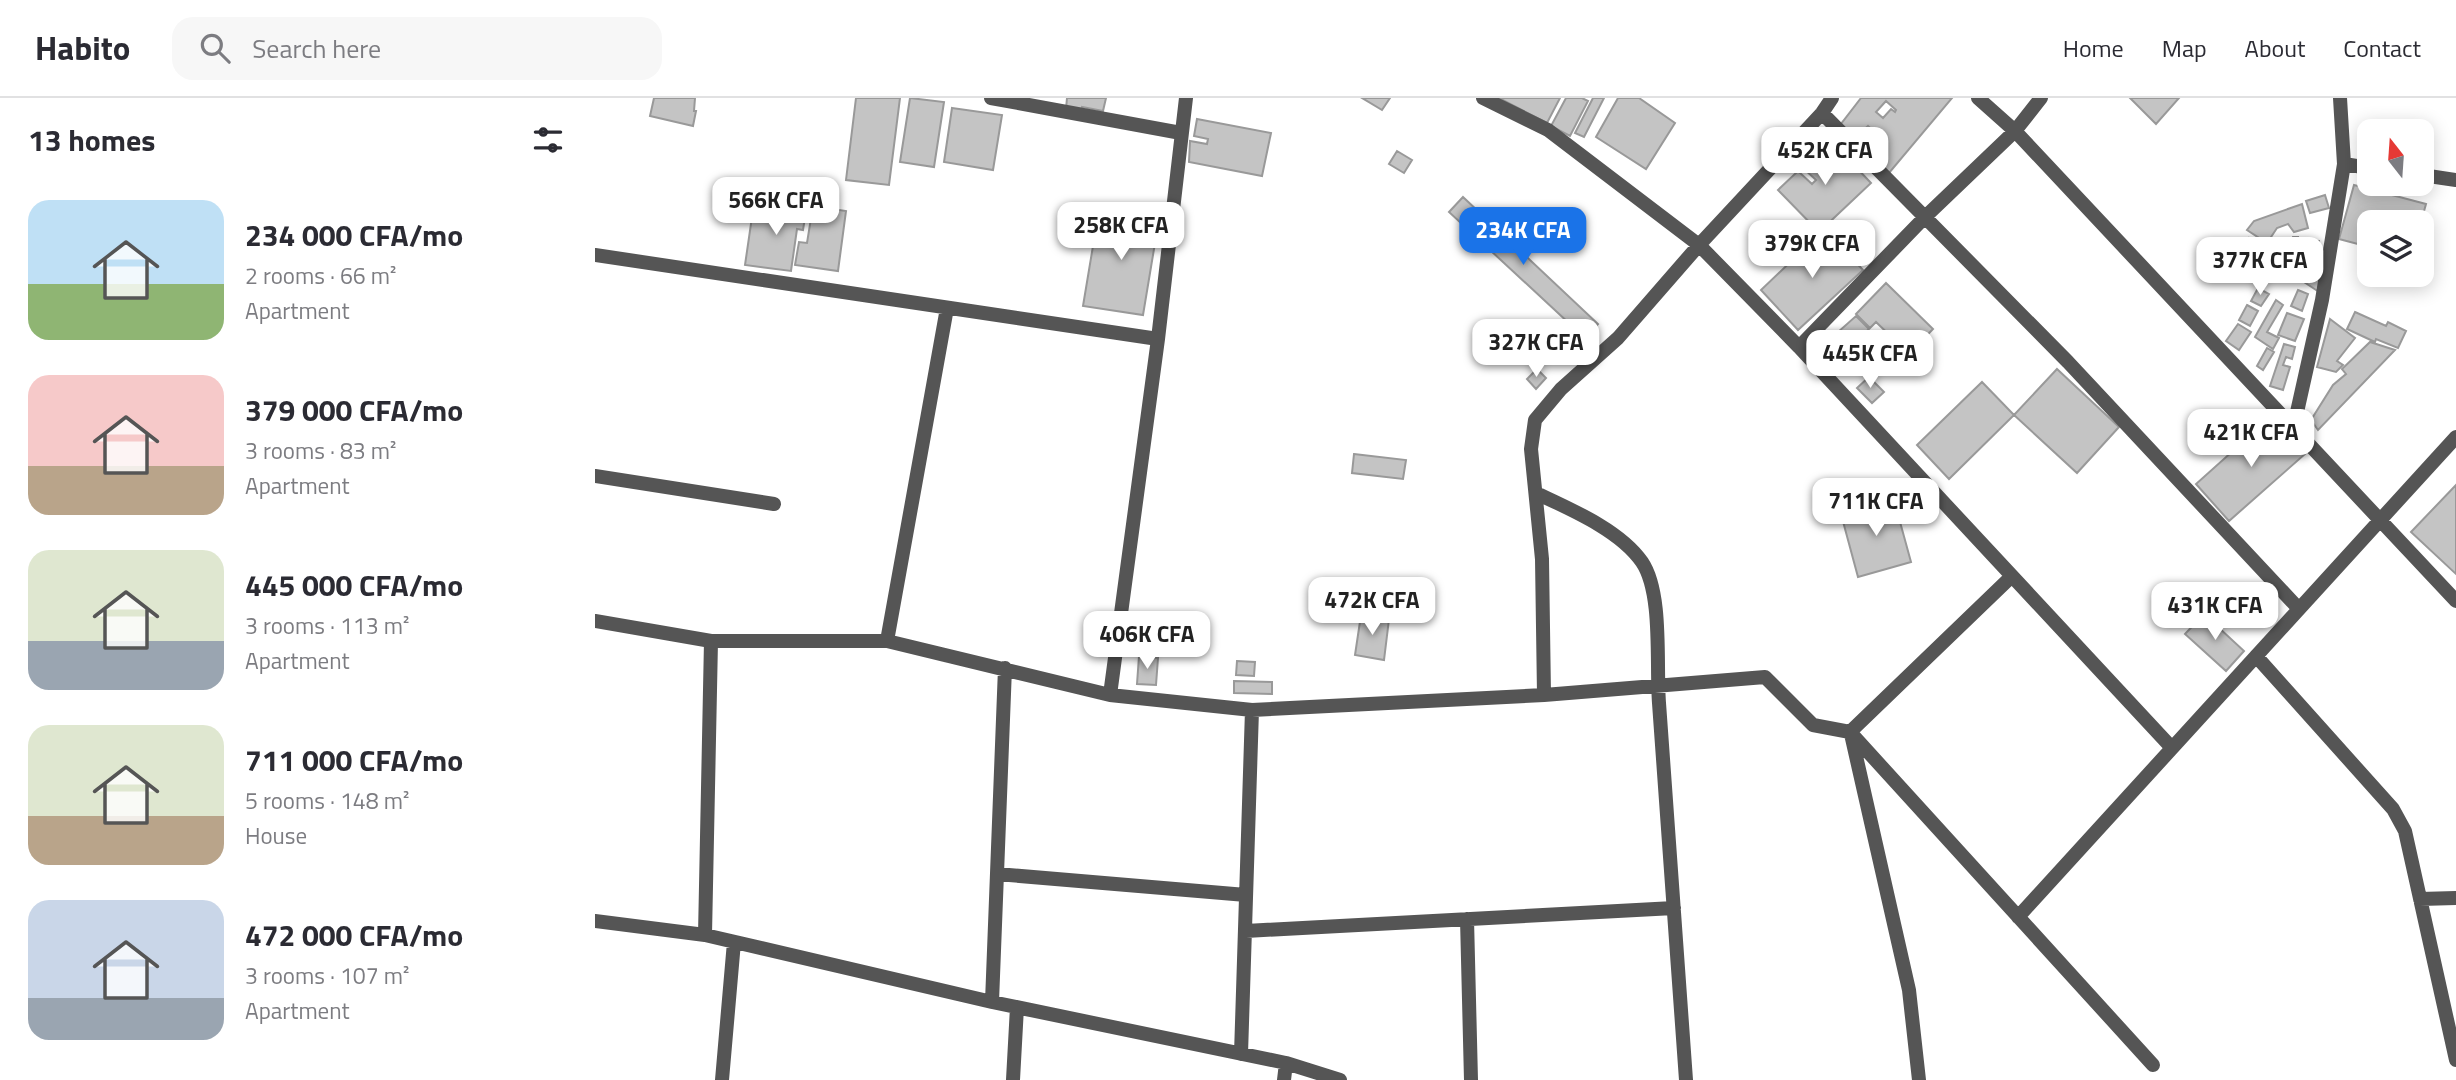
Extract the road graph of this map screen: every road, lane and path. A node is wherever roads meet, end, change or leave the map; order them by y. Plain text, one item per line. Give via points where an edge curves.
1 (991, 98) edge
2 (1186, 98) edge
3 (1483, 98) edge
4 (1832, 98) edge
5 (1978, 98) edge
6 (2041, 98) edge
7 (2340, 98) edge
8 (1822, 113) junction
9 (2015, 131) junction
10 (1181, 133) junction
11 (2344, 164) junction
12 (2357, 166) edge
13 (2434, 177) edge
14 (2456, 180) edge
15 (1925, 217) junction
16 (1699, 245) junction
17 (595, 255) edge
18 (947, 308) junction
19 (1158, 339) junction
20 (1799, 347) junction
21 (2293, 430) junction
22 (2456, 437) edge
23 (595, 476) edge
24 (1536, 493) junction
25 (773, 504) dead end
26 (2380, 520) junction
27 (2012, 576) junction
28 (2456, 601) edge
29 (2299, 609) junction
30 (595, 621) edge
31 (711, 641) junction
32 (887, 641) junction
33 (2256, 656) junction
34 (1005, 668) junction
35 (1658, 687) junction
36 (1110, 695) junction
37 (1544, 695) junction
38 (1252, 710) junction
39 (1850, 732) junction
40 (2172, 748) junction
41 (996, 874) junction
42 (1246, 895) junction
43 (2456, 898) edge
44 (2420, 899) junction
45 (1674, 908) junction
46 (2018, 917) junction
47 (1467, 919) junction
48 (595, 920) edge
49 (1246, 932) junction
50 (705, 935) junction
51 (734, 942) junction
52 (992, 1002) junction
53 (1017, 1007) junction
54 (1241, 1054) junction
55 (2456, 1060) edge
56 (1286, 1063) junction
57 (2153, 1065) dead end
58 (722, 1080) edge
59 (1013, 1080) edge
60 (1284, 1080) edge
61 (1340, 1080) edge
62 (1471, 1080) edge
63 (1686, 1080) edge
64 (1919, 1080) edge

1 - 10 street
2 - 10 street
3 - 16 street via 1548,130
4 - 8 street
5 - 9 street
6 - 9 street
7 - 11 street
8 - 15 street
8 - 16 street
9 - 15 street
9 - 21 street
10 - 19 street
11 - 12 street
11 - 21 street via 2322,300
13 - 14 street
15 - 20 street
15 - 29 street via 2069,362
16 - 20 street
16 - 24 street via 1618,338 1561,388 1535,420 1531,449
17 - 18 street
18 - 19 street
18 - 32 street
19 - 36 street
20 - 27 street
21 - 26 street
22 - 26 street
23 - 25 street
24 - 35 street via 1590,519 1642,562 1655,590
24 - 37 street
26 - 28 street
26 - 29 street
27 - 39 street
27 - 40 street
29 - 33 street
30 - 31 street
31 - 32 street
31 - 50 street
32 - 34 street
33 - 40 street
33 - 44 street via 2393,809 2405,831
34 - 36 street
34 - 41 street
35 - 37 street
35 - 39 street via 1765,677 1813,725
35 - 45 street
36 - 38 street
37 - 38 street
38 - 42 street
39 - 46 street
39 - 64 street via 1909,990
40 - 46 street
41 - 42 street
41 - 52 street
42 - 49 street
43 - 44 street
44 - 55 street
45 - 47 street
45 - 63 street
46 - 57 street
47 - 49 street
47 - 62 street
48 - 50 street
49 - 54 street
50 - 51 street
51 - 52 street
51 - 58 street
52 - 53 street
53 - 54 street
53 - 59 street
54 - 56 street
56 - 60 street
56 - 61 street

